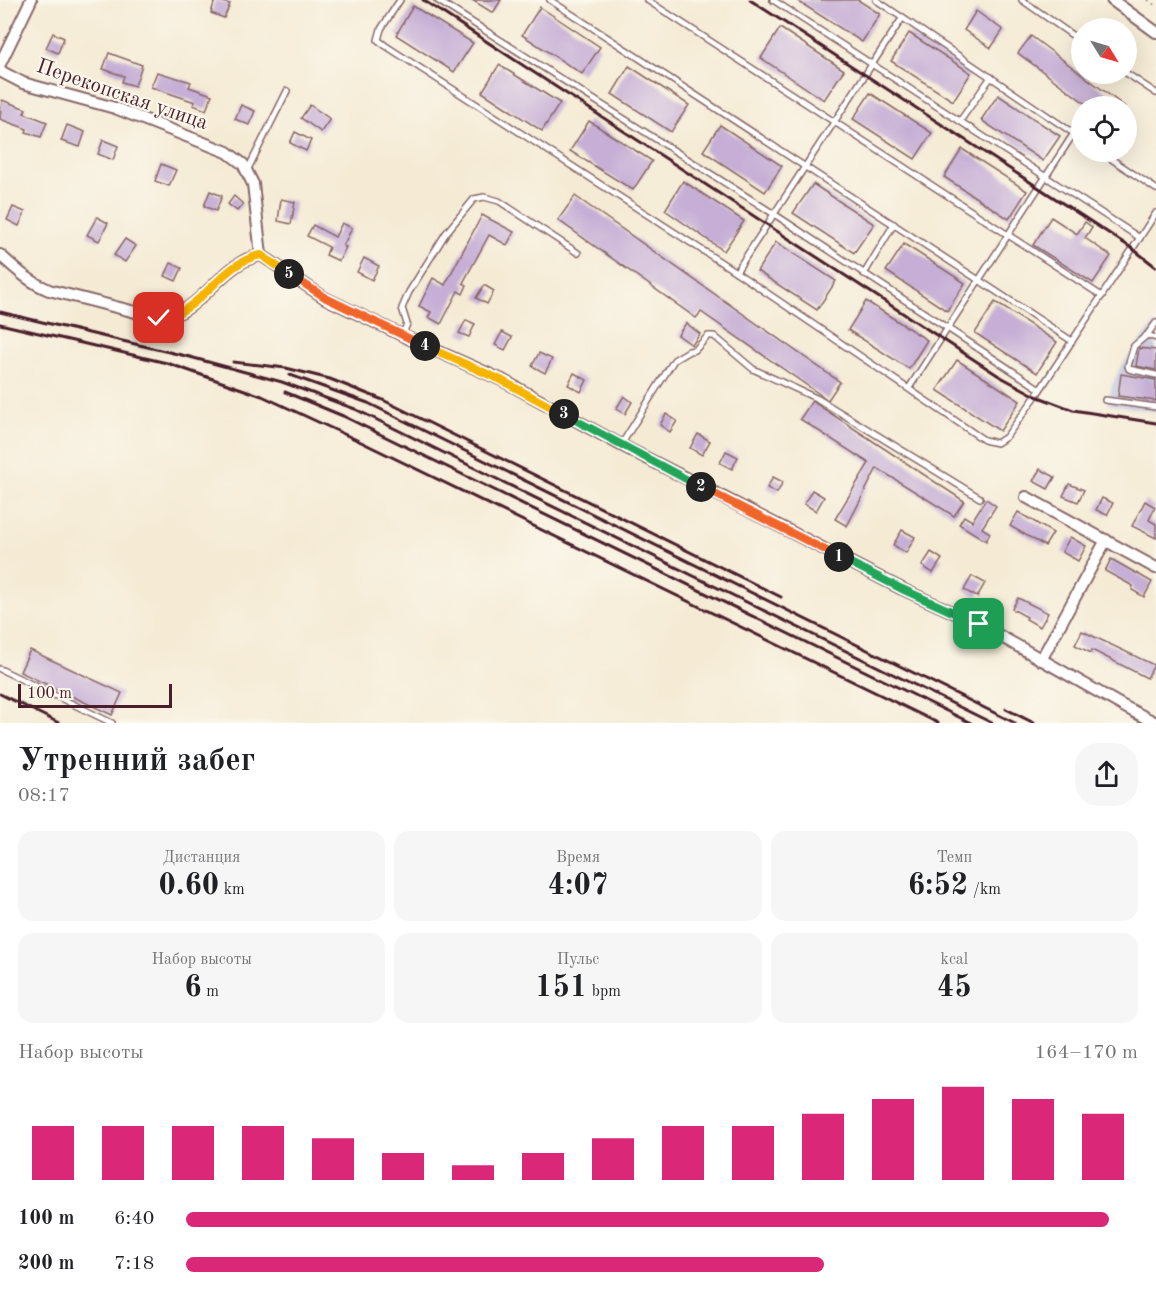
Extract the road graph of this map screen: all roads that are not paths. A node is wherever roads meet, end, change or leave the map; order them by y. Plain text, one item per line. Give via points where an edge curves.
1 (31, 0) edge
2 (400, 0) edge
3 (437, 0) edge
4 (550, 0) edge
5 (647, 0) edge
6 (773, 0) edge
7 (876, 0) edge
8 (1022, 0) edge
9 (1112, 0) edge
10 (903, 17) junction
11 (1156, 32) edge
12 (1071, 34) edge
13 (0, 64) edge
14 (872, 64) junction
15 (0, 71) edge
16 (991, 77) junction
17 (1137, 80) edge
18 (287, 91) dead end
19 (1156, 93) edge
20 (960, 121) junction
21 (834, 122) junction
22 (1071, 131) edge
23 (1071, 138) edge
24 (1116, 162) edge
25 (806, 166) junction
26 (247, 171) junction
27 (1046, 177) junction
28 (1156, 189) edge
29 (1156, 213) edge
30 (774, 214) junction
31 (894, 224) junction
32 (1008, 235) junction
33 (1140, 238) junction
34 (578, 253) dead end
35 (0, 255) edge
36 (261, 255) junction
37 (736, 273) junction
38 (864, 274) junction
39 (979, 280) junction
40 (1102, 296) junction
41 (1156, 323) edge
42 (948, 329) junction
43 (1148, 335) junction
44 (402, 336) junction
45 (1156, 338) edge
46 (1072, 341) junction
47 (1156, 375) edge
48 (909, 388) junction
49 (1041, 389) junction
50 (1105, 400) dead end
51 (1156, 407) edge
52 (621, 445) junction
53 (1026, 496) dead end
54 (980, 498) dead end
55 (1106, 540) junction
56 (1156, 568) edge
57 (1041, 660) junction
58 (0, 669) edge
59 (112, 723) edge
60 (1156, 723) edge

1 - 13 street
2 - 37 lane via 378,40
3 - 30 lane
4 - 25 lane
5 - 21 lane
6 - 14 lane
7 - 10 lane
8 - 12 lane
9 - 11 street
10 - 14 lane
10 - 16 lane
14 - 20 lane
14 - 21 lane
15 - 26 street, Перекопская улица via 181,133 227,152
16 - 20 lane
16 - 22 lane
17 - 19 lane
18 - 26 lane
20 - 27 lane
21 - 25 lane
21 - 32 lane
23 - 27 lane
24 - 28 lane
25 - 30 lane
25 - 31 lane
26 - 36 street via 253,184
27 - 32 lane
27 - 33 lane
29 - 33 lane
30 - 37 lane
30 - 38 lane
31 - 38 lane
31 - 39 lane
32 - 39 lane
32 - 40 lane
33 - 40 lane
34 - 44 lane via 498,201 474,199 446,232 409,292 402,308 407,324
35 - 36 street via 20,274 49,290 159,318 175,315 236,264
36 - 44 street via 326,298
37 - 48 lane
38 - 42 lane
39 - 42 lane
39 - 46 lane
40 - 46 lane
41 - 43 lane
42 - 48 lane
42 - 49 lane
43 - 45 lane
43 - 47 lane via 1134,346 1129,369
44 - 52 street via 501,380
46 - 49 lane
48 - 49 lane via 984,440 997,443 1006,437
50 - 51 lane
52 - 54 lane via 674,360 695,350 708,336 714,336 753,369 818,399
52 - 57 street via 902,589 979,624
53 - 55 street
55 - 56 street
55 - 57 street
57 - 60 street
58 - 59 lane

